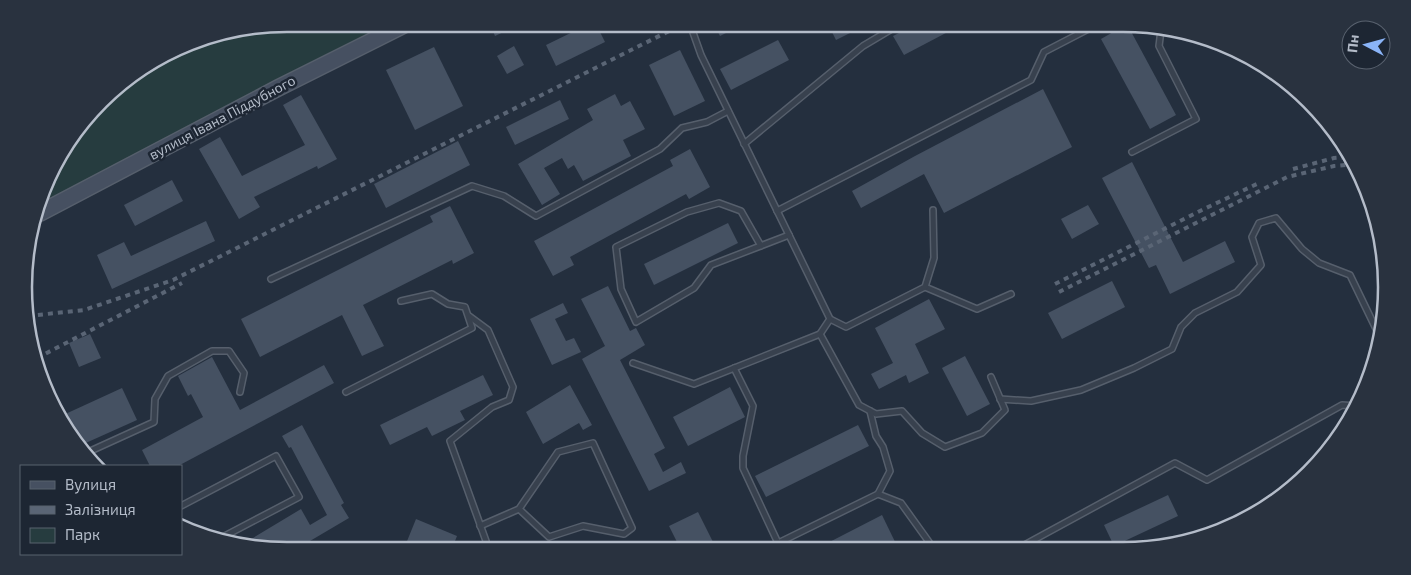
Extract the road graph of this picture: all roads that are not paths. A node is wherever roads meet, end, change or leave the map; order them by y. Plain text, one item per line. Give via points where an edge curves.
1 (390, 32) edge
2 (693, 32) edge
3 (887, 32) edge
4 (1083, 32) edge
5 (1160, 35) edge
6 (728, 111) junction
7 (744, 144) junction
8 (1132, 152) dead end
9 (933, 210) dead end
10 (45, 211) edge
11 (777, 211) junction
12 (789, 235) junction
13 (761, 246) junction
14 (271, 279) dead end
15 (925, 287) junction
16 (1011, 294) dead end
17 (401, 301) dead end
18 (468, 316) junction
19 (830, 319) junction
20 (1375, 327) edge
21 (820, 334) junction
22 (633, 363) dead end
23 (734, 368) junction
24 (991, 377) dead end
25 (240, 392) dead end
26 (346, 392) dead end
27 (1000, 399) junction
28 (1349, 405) edge
29 (870, 410) junction
30 (91, 451) edge
31 (878, 494) junction
32 (182, 505) edge
33 (519, 509) junction
34 (480, 526) junction
35 (227, 535) edge
36 (486, 542) edge
37 (778, 542) edge
38 (780, 542) edge
39 (929, 542) edge
40 (1030, 542) edge

1 - 10 street, вулиця Івана Піддубного
2 - 6 lane
3 - 7 lane via 863,46
4 - 11 lane via 1044,52 1031,80
5 - 8 lane via 1159,46 1196,119
6 - 7 lane
6 - 14 lane via 707,122 682,128 660,149 536,216 504,196 472,186
7 - 11 lane
9 - 15 lane via 934,258
11 - 12 lane
12 - 13 lane
12 - 19 lane
13 - 13 lane via 711,265 694,288 636,322 621,289 616,247 687,212 719,203 740,211
15 - 16 lane via 977,309
15 - 19 lane via 846,327
17 - 18 lane via 432,294 448,304 465,307
18 - 26 lane via 472,328
18 - 34 lane via 488,330 513,387 508,400 492,407 450,441
19 - 21 lane
20 - 27 lane via 1350,275 1320,263 1302,249 1276,218 1259,223 1252,237 1261,265 1237,292 1195,313 1181,327 1172,349 1081,390 1031,400
21 - 23 lane
21 - 29 lane via 858,405
22 - 23 lane via 694,384
23 - 37 lane via 753,406 743,468
24 - 27 lane
25 - 30 lane via 244,373 229,352 212,351 168,376 155,399 154,422
27 - 29 lane via 1005,410 982,433 945,447 922,433 902,411 876,414
28 - 40 lane via 1342,405 1207,480 1175,463
29 - 31 lane via 890,471
31 - 38 lane
31 - 39 lane via 901,503
32 - 35 lane via 276,456 299,498
33 - 33 lane via 549,537 583,526 624,534 632,528 593,443 558,452
33 - 34 lane
34 - 36 lane

